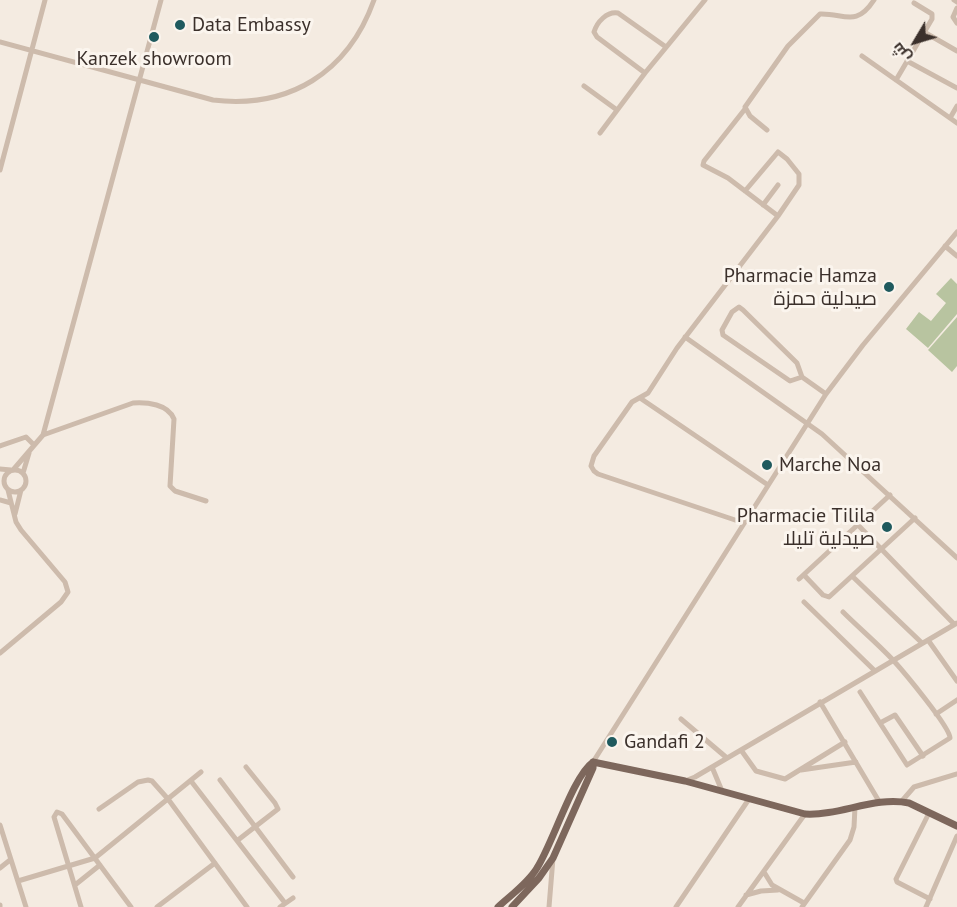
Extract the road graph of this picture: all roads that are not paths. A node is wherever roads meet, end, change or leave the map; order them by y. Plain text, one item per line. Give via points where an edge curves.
1 (45, 0) edge
2 (161, 0) edge
3 (374, 0) edge
4 (705, 0) edge
5 (874, 0) edge
6 (914, 3) dead end
7 (957, 8) edge
8 (957, 23) edge
9 (924, 32) junction
10 (0, 42) edge
11 (666, 47) junction
12 (32, 51) junction
13 (957, 51) edge
14 (862, 56) dead end
15 (907, 61) junction
16 (645, 73) junction
17 (138, 80) junction
18 (896, 80) junction
19 (584, 86) dead end
20 (957, 88) edge
21 (957, 106) edge
22 (745, 109) junction
23 (617, 110) junction
24 (950, 118) junction
25 (957, 123) edge
26 (767, 130) dead end
27 (600, 133) dead end
28 (0, 170) edge
29 (778, 185) dead end
30 (746, 191) junction
31 (763, 205) junction
32 (778, 216) junction
33 (957, 232) edge
34 (945, 246) junction
35 (957, 256) edge
36 (685, 337) junction
37 (802, 377) junction
38 (826, 394) junction
39 (640, 398) junction
40 (808, 423) junction
41 (43, 435) junction
42 (34, 445) junction
43 (0, 446) edge
44 (30, 452) junction
45 (0, 464) edge
46 (7, 470) edge
47 (23, 473) junction
48 (768, 485) junction
49 (5, 488) edge
50 (21, 490) junction
51 (890, 495) junction
52 (0, 500) edge
53 (206, 501) dead end
54 (11, 503) junction
55 (15, 516) junction
56 (915, 518) junction
57 (744, 523) junction
58 (858, 525) junction
59 (882, 549) junction
60 (957, 558) edge
61 (852, 576) junction
62 (804, 602) dead end
63 (843, 612) dead end
64 (956, 624) edge
65 (928, 639) junction
66 (922, 643) junction
67 (0, 653) edge
68 (893, 660) junction
69 (875, 671) junction
70 (956, 677) edge
71 (860, 692) dead end
72 (957, 700) edge
73 (820, 702) junction
74 (936, 714) junction
75 (681, 719) dead end
76 (880, 723) junction
77 (845, 742) junction
78 (741, 750) junction
79 (923, 756) junction
80 (727, 758) junction
81 (593, 762) junction
82 (856, 762) junction
83 (246, 767) dead end
84 (711, 767) junction
85 (799, 770) junction
86 (201, 772) dead end
87 (957, 774) edge
88 (220, 780) dead end
89 (191, 781) junction
90 (685, 781) junction
91 (722, 791) junction
92 (168, 799) junction
93 (749, 799) junction
94 (901, 802) junction
95 (880, 803) junction
96 (855, 807) junction
97 (99, 809) dead end
98 (929, 813) junction
99 (804, 814) junction
100 (957, 819) edge
101 (946, 822) junction
102 (0, 825) edge
103 (957, 826) edge
104 (255, 827) junction
105 (957, 836) edge
106 (238, 840) junction
107 (95, 858) junction
108 (553, 858) junction
109 (10, 860) junction
110 (215, 863) junction
111 (100, 865) junction
112 (68, 866) junction
113 (0, 868) edge
114 (764, 873) junction
115 (293, 877) dead end
116 (18, 881) junction
117 (75, 885) junction
118 (780, 890) junction
119 (746, 895) junction
120 (293, 898) dead end
121 (930, 899) junction
122 (283, 905) edge
123 (803, 905) edge
124 (26, 907) edge
125 (81, 907) edge
126 (131, 907) edge
127 (157, 907) edge
128 (247, 907) edge
129 (498, 907) edge
130 (512, 907) edge
131 (549, 907) edge
132 (676, 907) edge
133 (738, 907) edge
134 (926, 907) edge

1 - 12 street
2 - 17 street
3 - 17 street via 362,26 338,60 312,82 288,93 257,101 231,102
4 - 11 street
5 - 22 street via 862,14 816,17 783,52
6 - 9 street via 932,14
7 - 8 street via 953,20
9 - 13 street
9 - 15 street
10 - 12 street
11 - 16 street
11 - 16 street via 618,13 609,13 596,26 597,37
12 - 17 street
12 - 28 street
14 - 18 street
15 - 18 street
15 - 20 street
16 - 23 street
17 - 41 street
18 - 24 street
19 - 23 street
21 - 24 street
22 - 26 street
22 - 30 street via 703,163
23 - 27 street
24 - 25 street
29 - 31 street
30 - 31 street
30 - 32 street via 777,153 782,154 798,172 800,182
31 - 32 street
32 - 36 street
33 - 34 street
34 - 35 street
34 - 38 street
36 - 39 street via 648,393
36 - 40 street
37 - 37 street via 797,363 743,310 735,309 722,330 723,335 790,381
37 - 38 street
38 - 40 street
39 - 48 street
39 - 57 street via 632,402 594,456 592,469
40 - 48 street
40 - 51 street
41 - 42 street
41 - 53 street via 133,403 147,402 166,409 174,419 170,486
42 - 43 street via 26,437
42 - 44 street
44 - 46 street
44 - 47 street
45 - 46 street
46 - 47 street
46 - 49 street
47 - 50 street via 26,481
48 - 57 street
49 - 50 street
49 - 54 street
50 - 55 street
51 - 56 street
51 - 58 street
52 - 54 street
54 - 55 street
55 - 67 street via 21,530 65,582 68,592
56 - 59 street
56 - 60 street
57 - 81 street
58 - 59 street
58 - 61 street via 802,577 827,597
59 - 61 street
59 - 64 street
61 - 66 street
62 - 69 street
63 - 68 street
64 - 65 street
65 - 66 street
65 - 70 street
66 - 68 street
68 - 69 street
68 - 74 street
69 - 73 street
71 - 76 street
72 - 74 street
73 - 77 street
73 - 78 street
74 - 79 street via 951,737
75 - 80 street
76 - 79 street via 895,715
76 - 79 street via 906,764
77 - 82 street
77 - 85 street
78 - 80 street
78 - 85 street via 757,772 783,779
80 - 84 street
81 - 90 main road
81 - 108 main road
81 - 129 main road via 578,783 539,866
82 - 85 street
82 - 95 street
83 - 104 street via 278,806
84 - 90 street
84 - 91 street
86 - 89 street
87 - 94 street via 914,787
88 - 104 street
89 - 92 street
89 - 106 street
90 - 91 main road
91 - 93 main road
92 - 97 street via 153,781 143,780
92 - 107 street
92 - 110 street
93 - 99 main road
93 - 132 street
94 - 95 main road
94 - 98 main road
95 - 96 main road
96 - 99 main road
96 - 123 street via 850,840
98 - 101 main road
98 - 121 street via 896,879
99 - 114 street
100 - 101 street
101 - 103 main road
102 - 109 street
104 - 106 street
104 - 115 street
105 - 121 street
106 - 122 street
107 - 111 street
107 - 112 street
107 - 112 street via 57,812 54,817
108 - 130 main road
108 - 131 street
109 - 113 street
109 - 116 street
110 - 127 street
110 - 128 street
111 - 117 street
111 - 126 street
112 - 116 street
112 - 117 street
114 - 118 street
114 - 119 street
116 - 124 street
117 - 125 street
118 - 119 street
118 - 123 street
119 - 133 street
120 - 122 street
121 - 134 street

